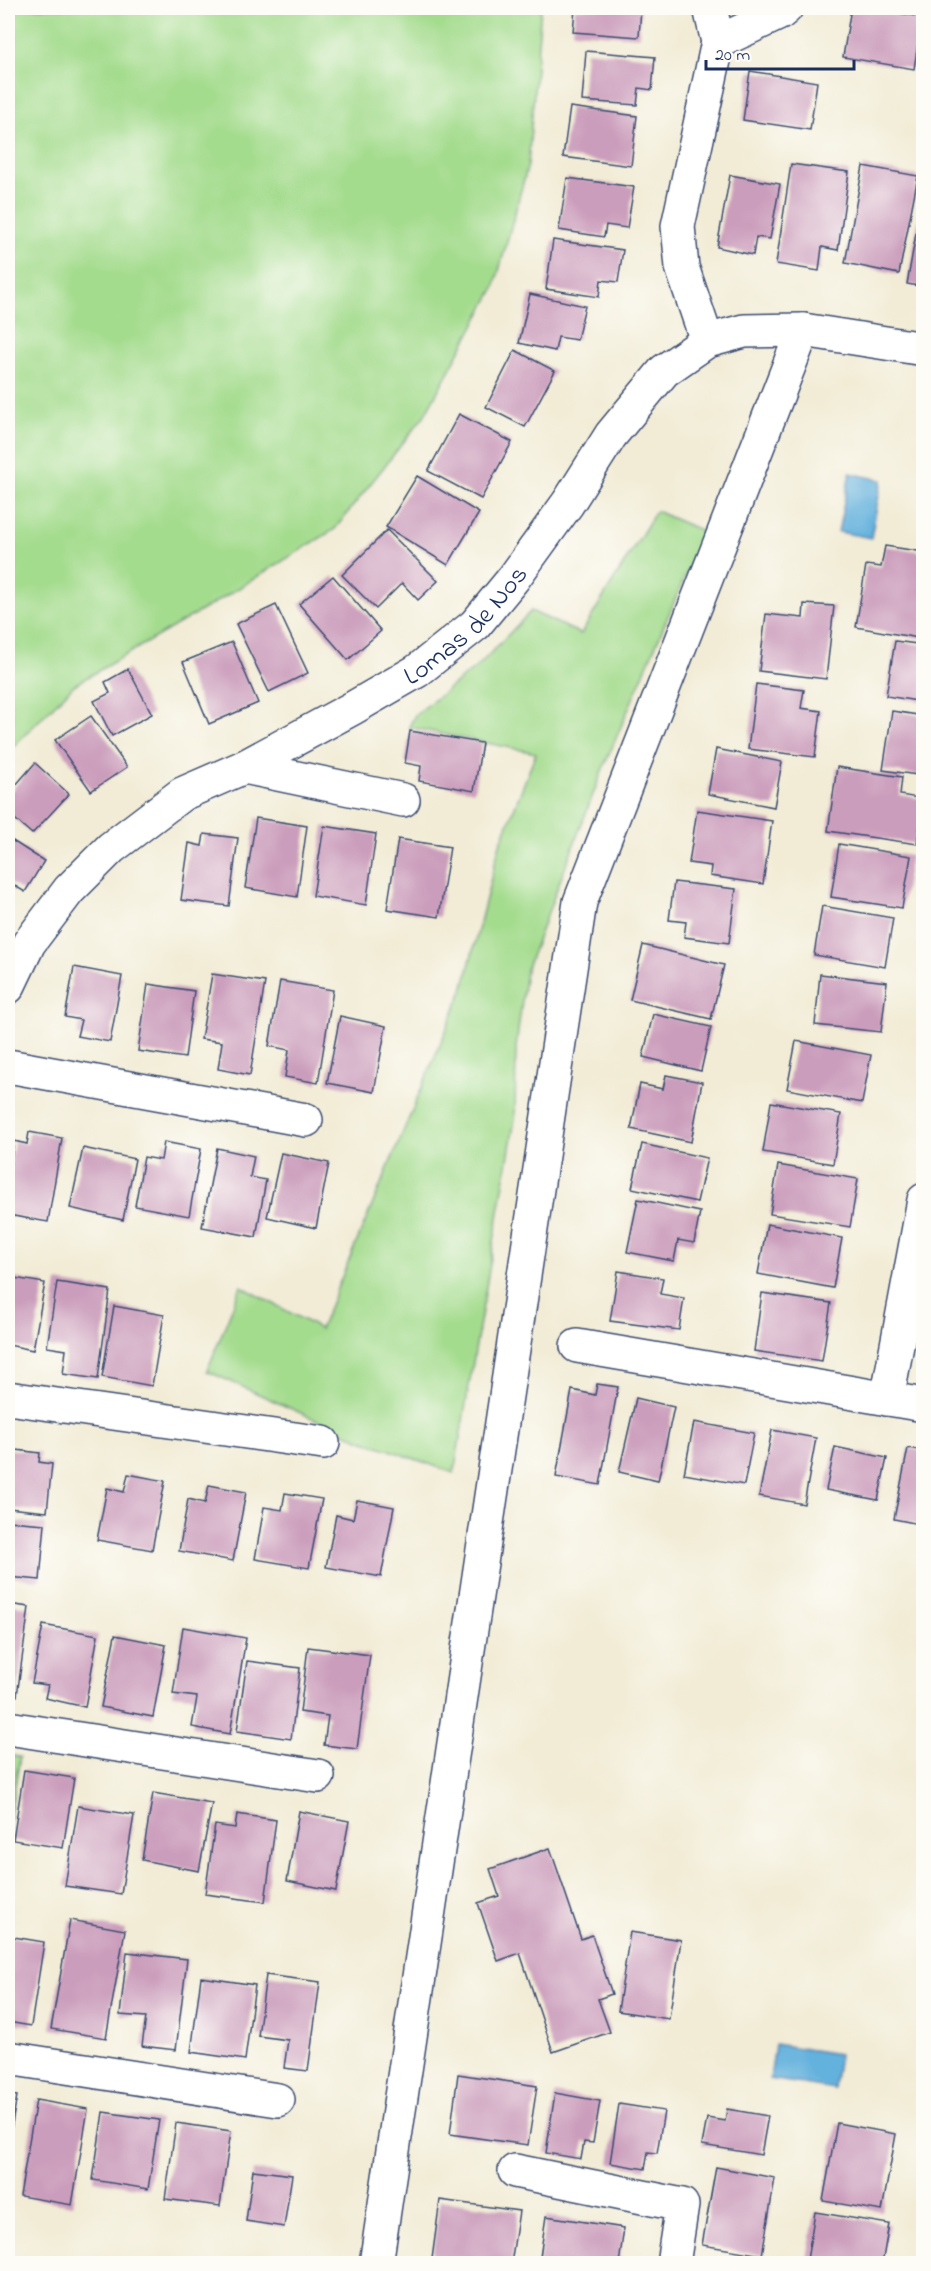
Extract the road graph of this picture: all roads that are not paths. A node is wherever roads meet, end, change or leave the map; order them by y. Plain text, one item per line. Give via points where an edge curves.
1 (710, 8) edge
2 (786, 8) edge
3 (718, 42) junction
4 (802, 330) junction
5 (707, 341) junction
6 (924, 349) edge
7 (244, 767) junction
8 (403, 800) dead end
9 (8, 987) edge
10 (8, 1066) edge
11 (306, 1120) dead end
12 (924, 1200) edge
13 (577, 1346) dead end
14 (8, 1398) edge
15 (887, 1399) junction
16 (924, 1405) edge
17 (323, 1443) dead end
18 (8, 1728) edge
19 (318, 1776) dead end
20 (8, 2058) edge
21 (278, 2100) dead end
22 (515, 2171) dead end
23 (376, 2264) edge
24 (673, 2264) edge

1 - 3 street
2 - 3 street
3 - 5 street via 678,226 682,267
4 - 5 street, Lomas de Nos via 744,331
4 - 6 street, Lomas de Nos
4 - 23 street via 580,902
5 - 7 street, Lomas de Nos via 664,371 610,435 568,503 475,625 417,671
7 - 8 street
7 - 9 street, Lomas de Nos via 182,794 111,848 69,890 29,943
10 - 11 street
12 - 15 street
13 - 15 street
14 - 17 street
15 - 16 street
18 - 19 street
20 - 21 street
22 - 24 street via 682,2205

